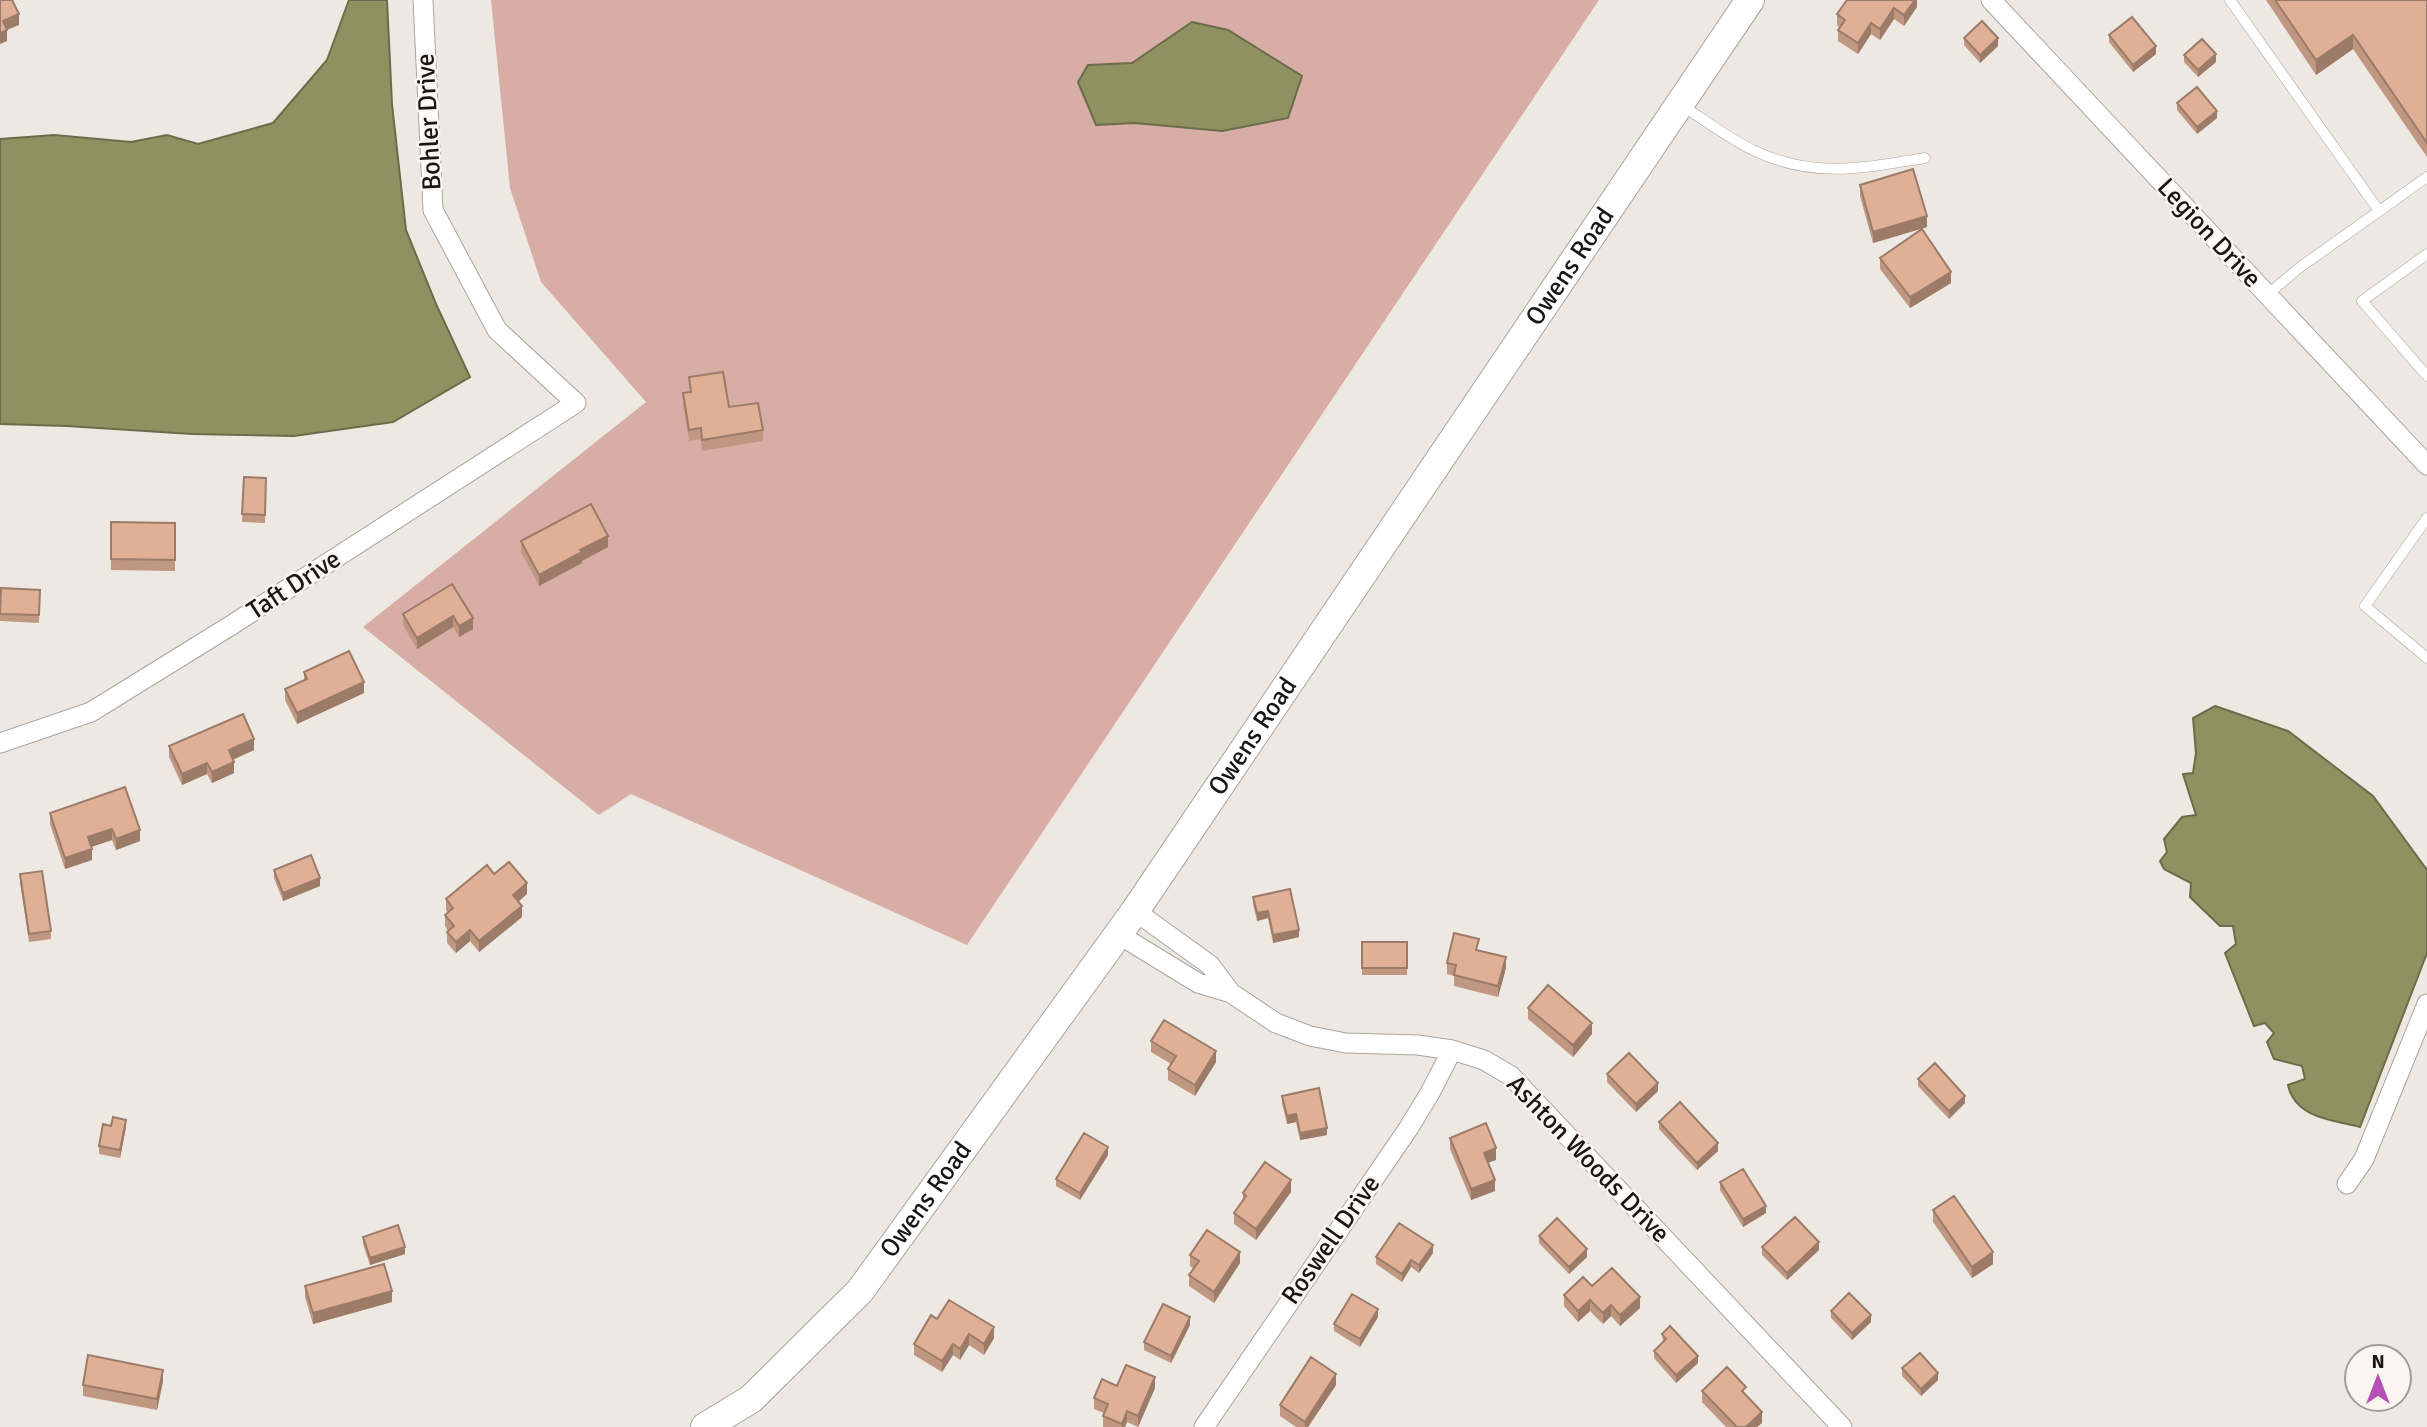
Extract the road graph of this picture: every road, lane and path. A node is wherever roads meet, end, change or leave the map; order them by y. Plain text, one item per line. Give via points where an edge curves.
1 (423, 0) edge
2 (1750, 0) edge
3 (1991, 0) edge
4 (2230, 0) edge
5 (1681, 104) junction
6 (1925, 158) dead end
7 (2427, 177) edge
8 (2379, 211) junction
9 (2427, 254) edge
10 (2267, 295) junction
11 (2427, 376) edge
12 (576, 403) joint
13 (2427, 465) edge
14 (2425, 524) edge
15 (2427, 658) edge
16 (0, 743) edge
17 (1135, 911) junction
18 (1118, 934) junction
19 (1231, 993) junction
20 (2427, 1004) edge
21 (1452, 1050) junction
22 (2347, 1184) dead end
23 (705, 1427) edge
24 (1204, 1427) edge
25 (1842, 1427) edge

1 - 12 street, Bohler Drive via 433,209 497,330
2 - 5 street, Owens Road
3 - 10 street, Legion Drive
4 - 8 lane
5 - 6 lane via 1752,150 1806,169 1860,169
5 - 17 street, Owens Road
7 - 8 lane
8 - 10 lane
9 - 11 lane via 2362,301
10 - 13 street, Legion Drive
12 - 16 street, Taft Drive via 92,712
14 - 15 lane via 2365,606
17 - 18 street, Owens Road
17 - 19 street, Ashton Woods Drive via 1210,965
18 - 19 street, Ashton Woods Drive via 1198,983
18 - 23 street, Owens Road via 860,1291 751,1399
19 - 21 street, Ashton Woods Drive via 1276,1023 1310,1036
20 - 22 street via 2364,1158
21 - 24 street, Roswell Drive via 1408,1129
21 - 25 street, Ashton Woods Drive via 1484,1060 1511,1076

